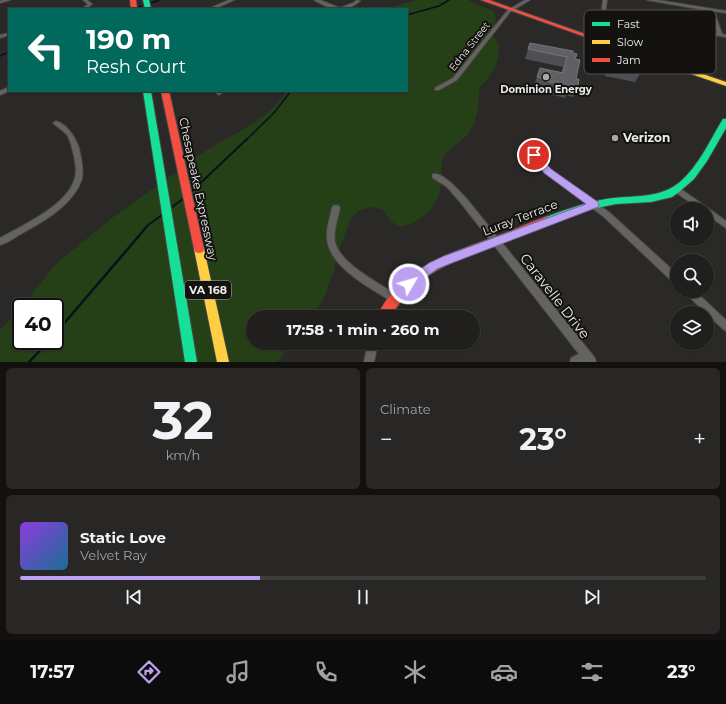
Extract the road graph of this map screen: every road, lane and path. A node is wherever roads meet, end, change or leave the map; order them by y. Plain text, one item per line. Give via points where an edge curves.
1 (8, 0) edge
2 (85, 0) edge
3 (232, 0) edge
4 (316, 0) edge
5 (484, 0) edge
6 (528, 0) edge
7 (605, 0) edge
8 (649, 0) edge
9 (358, 1) edge
10 (0, 2) edge
11 (85, 8) edge
12 (212, 8) edge
13 (336, 8) edge
14 (344, 8) edge
15 (511, 9) junction
16 (711, 9) joint
17 (604, 10) edge
18 (726, 12) edge
19 (716, 23) edge
20 (584, 34) edge
21 (716, 34) edge
22 (720, 35) junction
23 (726, 36) edge
24 (697, 74) edge
25 (726, 84) edge
26 (437, 89) dead end
27 (147, 92) edge
28 (165, 92) edge
29 (726, 122) edge
30 (56, 123) dead end
31 (534, 155) dead end
32 (435, 176) dead end
33 (678, 190) junction
34 (695, 202) edge
35 (594, 205) junction
36 (336, 208) dead end
37 (714, 216) edge
38 (726, 225) edge
39 (495, 241) junction
40 (0, 242) edge
41 (670, 274) edge
42 (394, 298) junction
43 (696, 298) edge
44 (387, 310) edge
45 (726, 326) edge
46 (372, 350) edge
47 (588, 359) edge
48 (191, 362) edge
49 (223, 362) edge
50 (369, 362) edge
51 (574, 362) edge

1 - 10 street
2 - 11 street via 90,4
3 - 12 street
4 - 13 street
5 - 15 main road
6 - 15 street
7 - 17 street
8 - 16 street
9 - 14 street
15 - 20 main road
15 - 26 street, Edna Street via 455,79
16 - 18 street
19 - 22 street
21 - 22 street
22 - 23 street
24 - 25 main road
27 - 48 main road, VA 168
28 - 49 main road, Chesapeake Expressway / VA 168
29 - 33 main road, Luray Terrace
30 - 40 street via 70,133 76,151 79,174 73,192 51,211
31 - 35 street via 548,171
32 - 39 street, Caravelle Drive via 454,189
33 - 34 street
33 - 35 main road, Luray Terrace via 661,197
35 - 39 main road, Luray Terrace
35 - 41 street
36 - 42 street via 330,236 337,256
37 - 38 street
39 - 42 main road, Luray Terrace via 433,266
39 - 47 street, Caravelle Drive
42 - 44 main road, Luray Terrace
43 - 45 street
46 - 50 street
47 - 51 street

